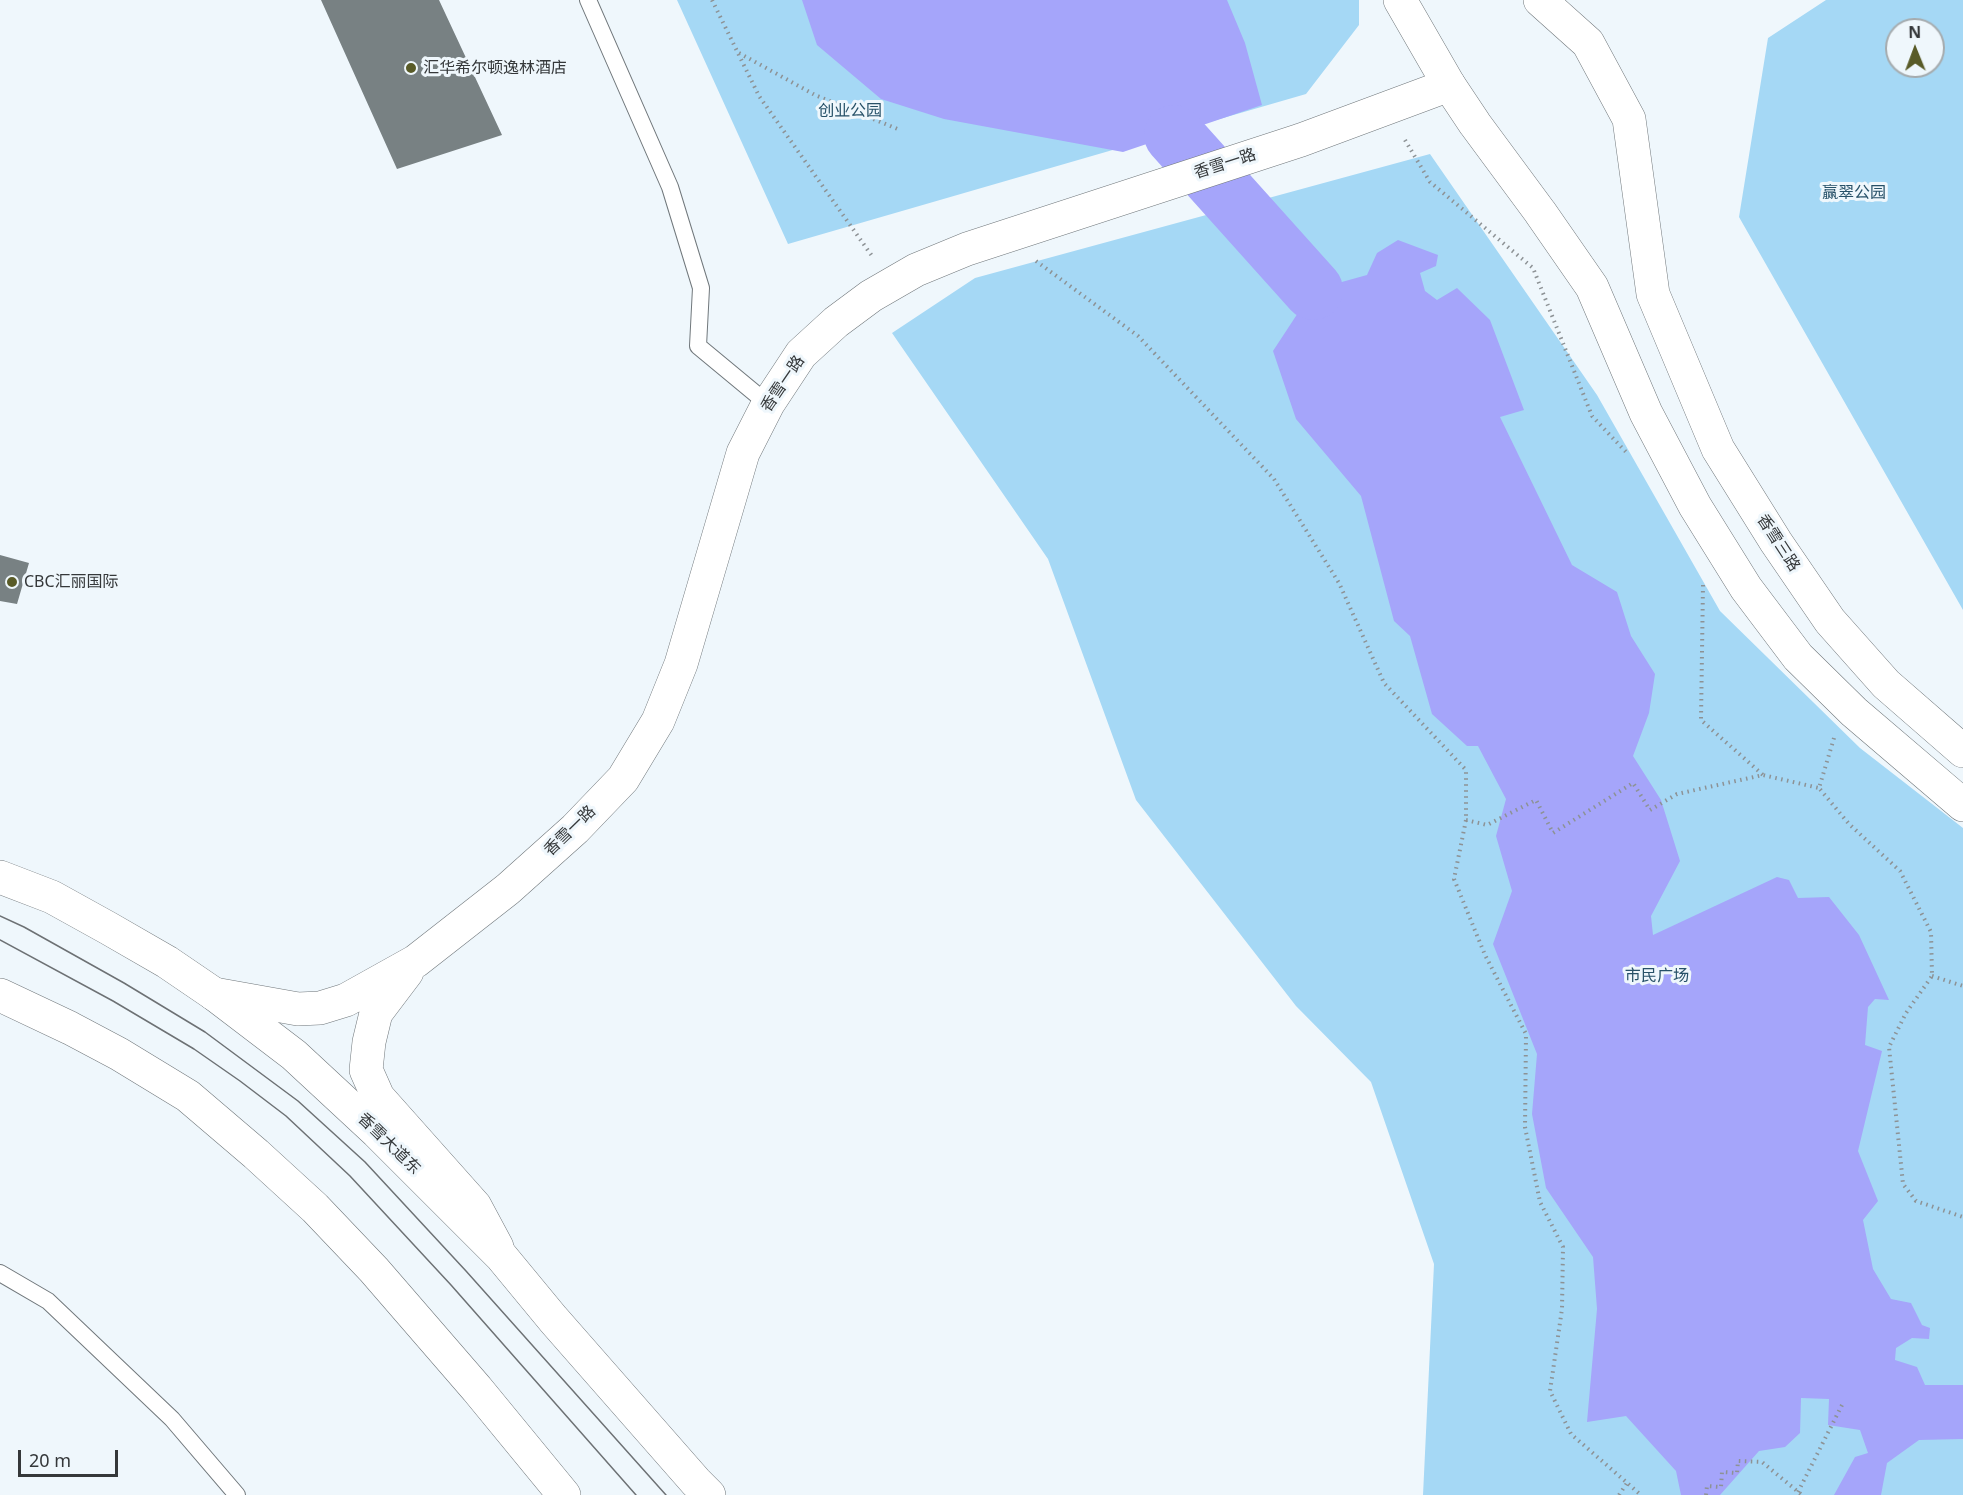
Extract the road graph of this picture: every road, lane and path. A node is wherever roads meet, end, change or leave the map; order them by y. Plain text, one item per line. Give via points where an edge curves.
1 (588, 0) edge
2 (712, 0) edge
3 (1400, 0) edge
4 (1540, 0) edge
5 (738, 53) junction
6 (1449, 86) junction
7 (900, 130) dead end
8 (1405, 140) dead end
9 (1004, 237) junction
10 (892, 284) junction
11 (768, 404) junction
12 (1630, 456) dead end
13 (1703, 581) dead end
14 (1834, 737) dead end
15 (1963, 750) edge
16 (1763, 776) junction
17 (1819, 788) junction
18 (1962, 802) edge
19 (1466, 820) junction
20 (0, 877) edge
21 (416, 961) junction
22 (1932, 976) junction
23 (1963, 986) edge
24 (214, 994) junction
25 (0, 996) edge
26 (1963, 1217) edge
27 (501, 1256) junction
28 (0, 1273) edge
29 (1844, 1401) dead end
30 (1627, 1483) junction
31 (1800, 1493) edge
32 (237, 1495) edge
33 (564, 1495) edge
34 (709, 1495) edge
35 (1619, 1495) edge
36 (1641, 1495) edge
37 (1706, 1495) edge

1 - 11 lane via 673,198 702,288 698,346
2 - 5 path
3 - 6 street
4 - 15 street, 香雪三路 via 1588,43 1629,119 1653,294 1718,449 1830,621 1886,684
5 - 7 path via 815,95
5 - 10 path via 759,96
6 - 9 street, 香雪一路 via 1301,140
6 - 18 street via 1592,287 1646,413 1695,506 1746,588 1798,657 1854,712
8 - 12 path via 1430,182 1533,268 1592,417
9 - 10 street, 香雪一路 via 916,270
9 - 19 path via 1138,336 1274,480 1339,583 1384,683 1466,770
10 - 11 street, 香雪一路 via 836,322 801,354
11 - 21 street, 香雪一路 via 743,453 681,664 658,721 623,779 508,889
13 - 16 path via 1701,720
14 - 17 path
16 - 17 path
16 - 19 path via 1677,794 1650,810 1633,783 1552,833 1536,800 1487,825
17 - 22 path via 1849,824 1900,871 1931,932
19 - 30 path via 1454,879 1485,956 1526,1034 1525,1127 1540,1202 1563,1247 1562,1309 1550,1391 1571,1434
20 - 24 street, 香雪大道东 via 52,897 167,962
21 - 24 street via 346,1000 320,1008 298,1009
21 - 27 street via 376,1013 366,1070 378,1097 475,1206
22 - 23 path
22 - 26 path via 1906,1013 1889,1047 1903,1184 1916,1201
24 - 27 street, 香雪大道东 via 294,1055
25 - 33 street via 80,1033 188,1096 256,1154 374,1270
27 - 34 street, 香雪大道东
28 - 32 lane via 48,1301 172,1419
29 - 31 path
30 - 35 path
30 - 36 path
31 - 37 path via 1761,1462 1738,1461 1737,1473 1722,1472 1721,1487 1707,1486

